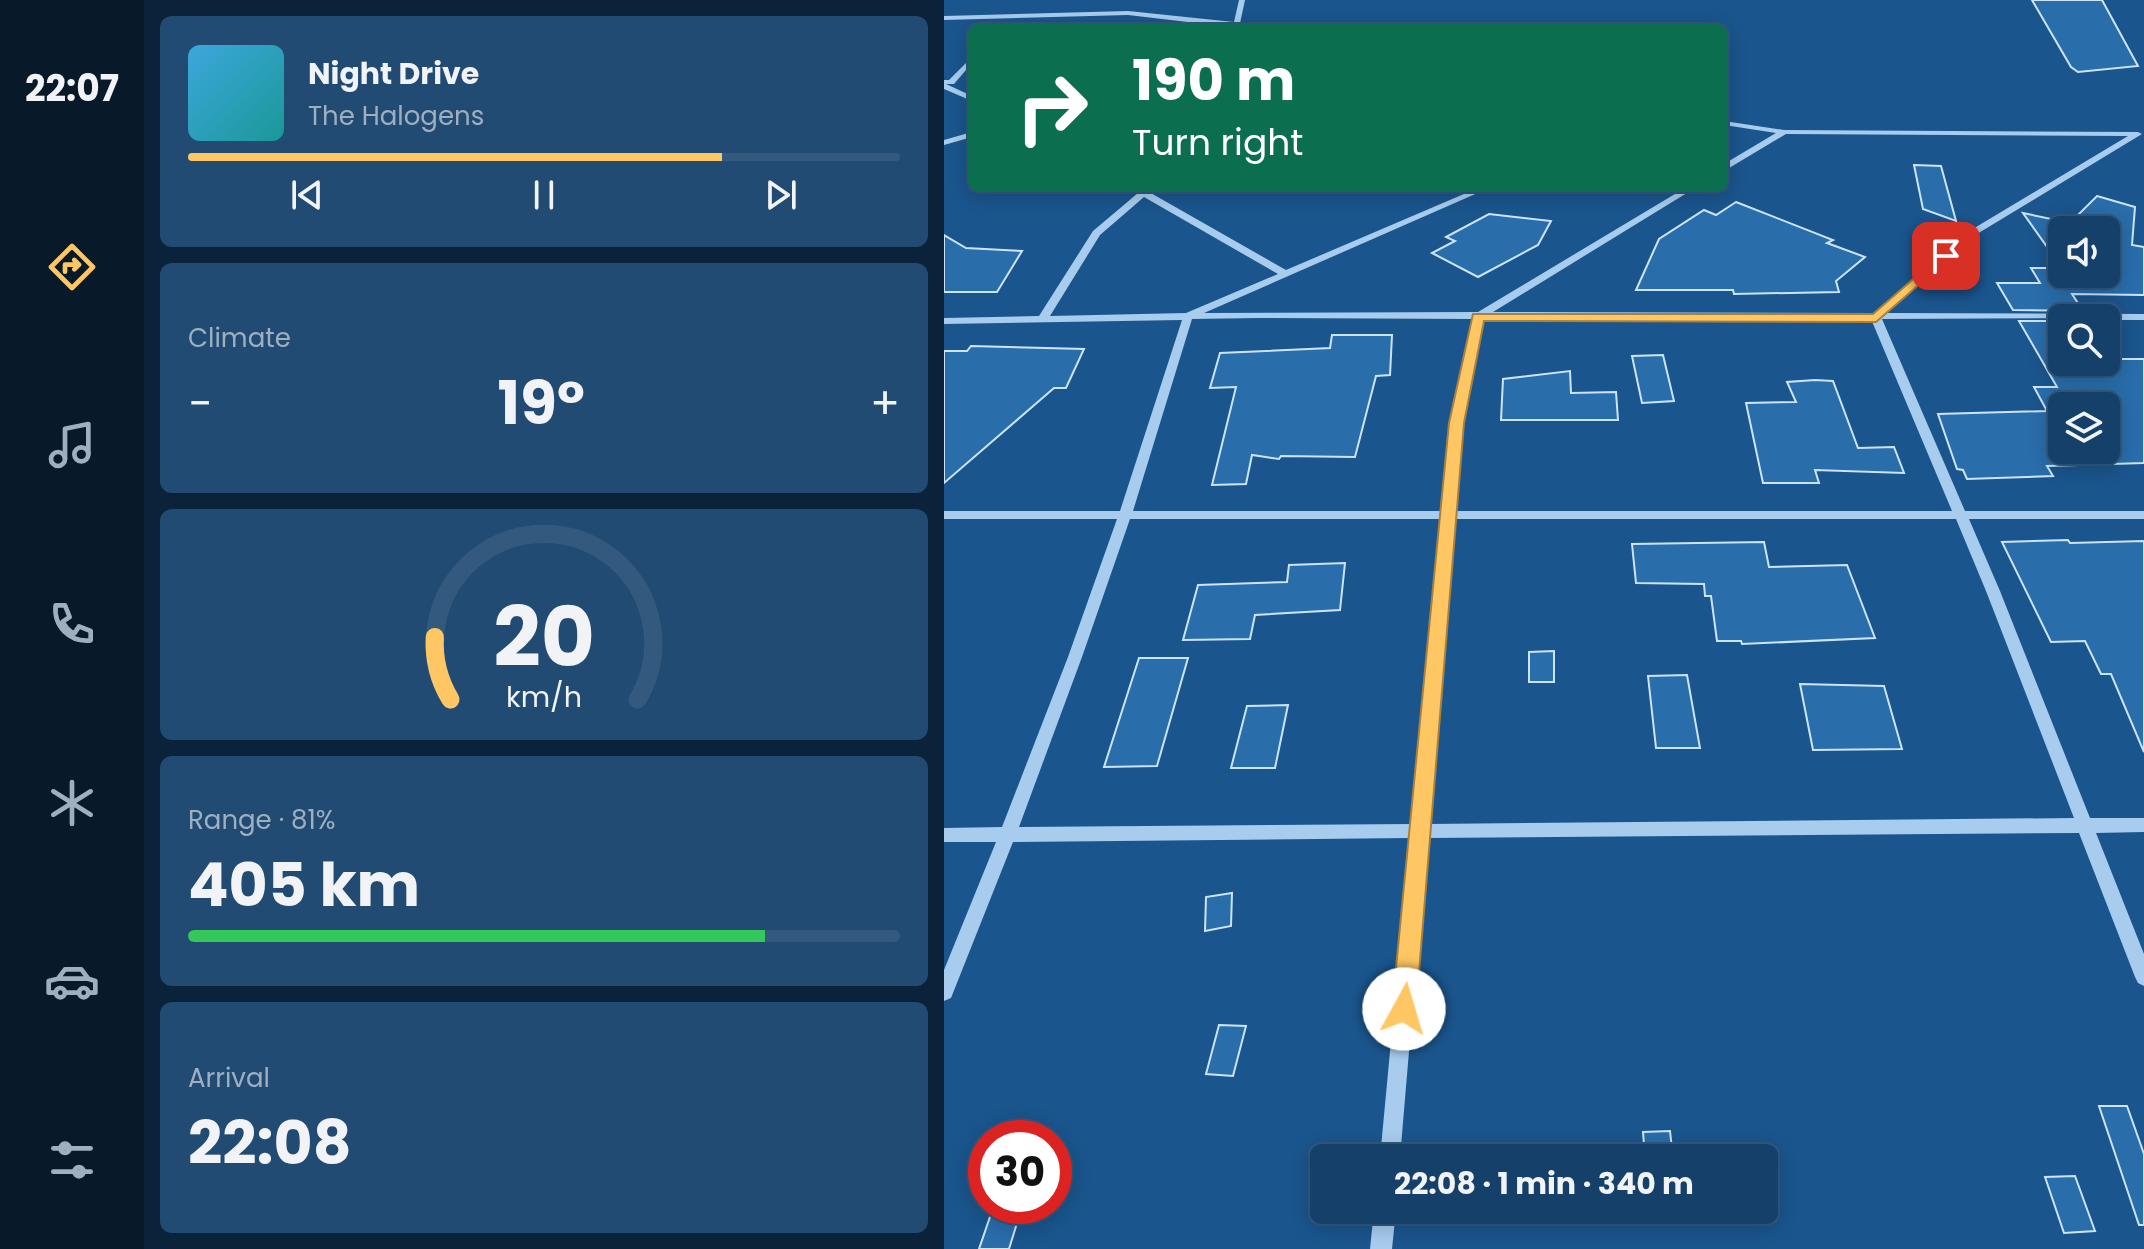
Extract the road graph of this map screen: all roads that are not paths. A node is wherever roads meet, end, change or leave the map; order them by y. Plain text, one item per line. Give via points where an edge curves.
1 (1242, 0) edge
2 (1016, 16) junction
3 (944, 18) edge
4 (1007, 24) edge
5 (1220, 24) edge
6 (1237, 24) edge
7 (968, 63) edge
8 (944, 84) edge
9 (968, 97) edge
10 (1728, 124) edge
11 (1784, 132) junction
12 (2141, 133) edge
13 (968, 135) edge
14 (944, 143) edge
15 (1728, 166) edge
16 (1139, 192) edge
17 (1147, 192) edge
18 (1476, 192) edge
19 (1684, 192) edge
20 (1286, 274) junction
21 (1188, 316) junction
22 (1478, 317) junction
23 (2144, 317) edge
24 (1876, 318) junction
25 (1042, 320) junction
26 (944, 321) edge
27 (944, 515) edge
28 (1448, 515) junction
29 (2144, 515) edge
30 (1126, 517) junction
31 (1961, 517) junction
32 (2085, 825) junction
33 (2144, 825) edge
34 (1422, 830) junction
35 (944, 835) edge
36 (1007, 837) junction
37 (2144, 977) edge
38 (944, 992) edge
39 (1391, 1144) edge
40 (1384, 1224) edge
41 (1381, 1249) edge

1 - 6 street
2 - 3 street
2 - 4 street
2 - 5 street via 1128,13
7 - 8 street
8 - 9 street
10 - 11 street
11 - 12 street
11 - 15 street
12 - 24 street via 1969,235
13 - 14 street
16 - 25 street via 1096,233
17 - 20 street
18 - 20 street
19 - 22 street
20 - 21 street
21 - 22 street
21 - 25 street
21 - 30 street
22 - 24 street
22 - 28 street via 1456,423
23 - 24 street
24 - 31 street
25 - 26 street
27 - 30 street
28 - 30 street
28 - 31 street
28 - 34 street
29 - 31 street
30 - 36 street
31 - 32 street
32 - 33 street
32 - 34 street
32 - 37 street
34 - 36 street
34 - 39 street
35 - 36 street
36 - 38 street
40 - 41 street

